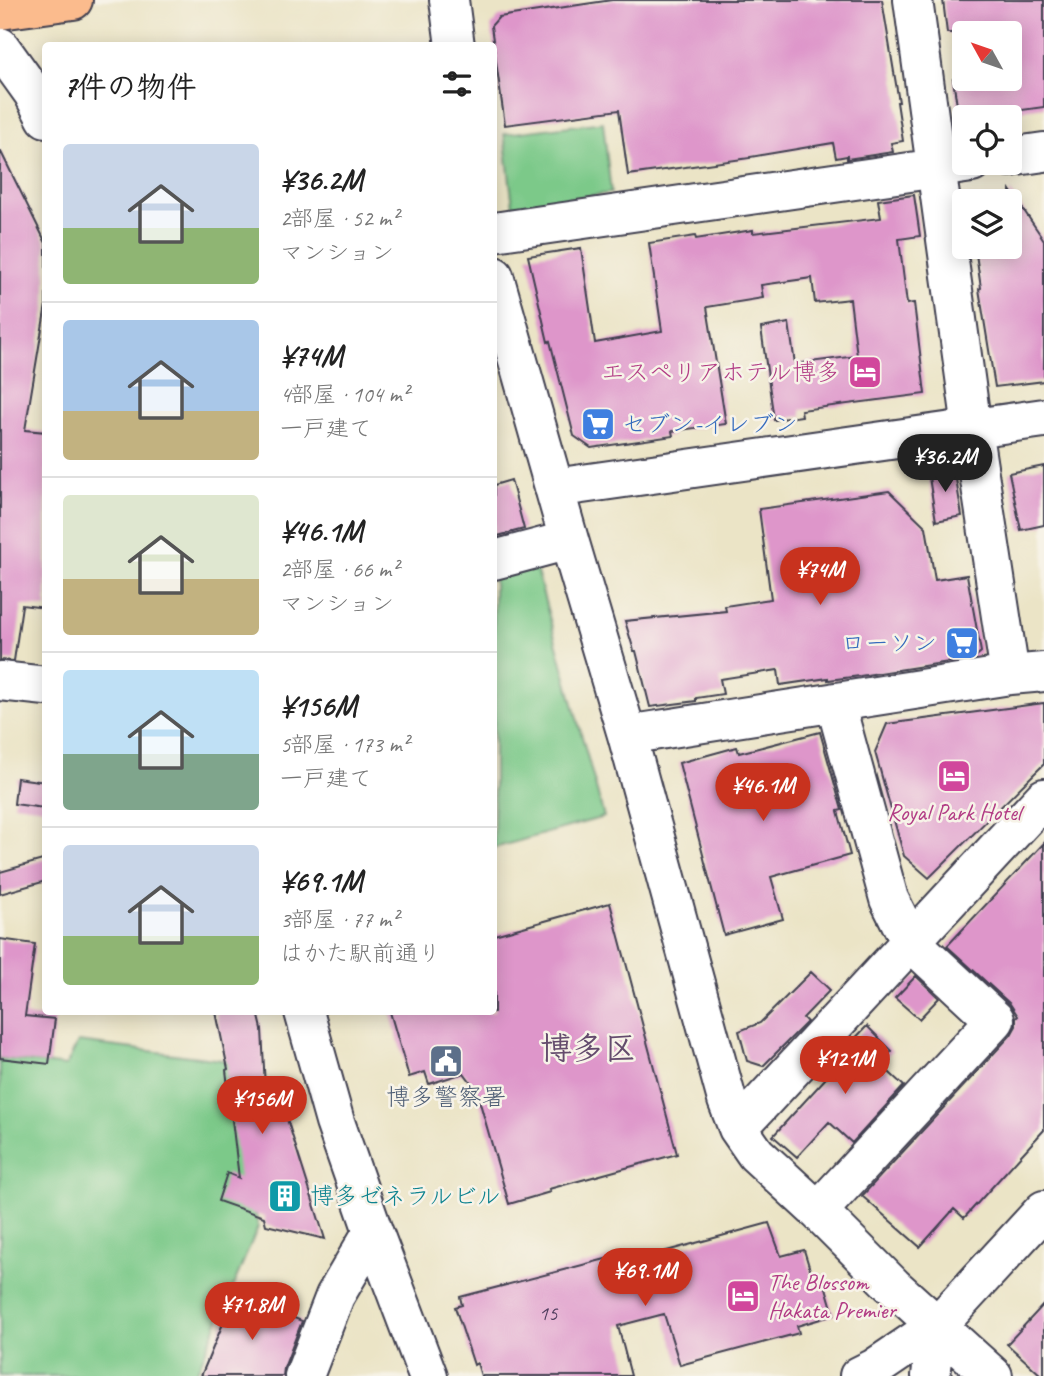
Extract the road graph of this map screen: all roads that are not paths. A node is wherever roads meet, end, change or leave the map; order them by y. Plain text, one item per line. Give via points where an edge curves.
1 (73, 0) edge
2 (449, 0) edge
3 (913, 0) edge
4 (0, 10) edge
5 (455, 42) edge
6 (0, 47) edge
7 (42, 110) edge
8 (1044, 152) edge
9 (1022, 155) edge
10 (952, 157) edge
11 (952, 165) edge
12 (955, 175) edge
13 (497, 232) edge
14 (497, 287) edge
15 (1044, 418) edge
16 (972, 428) junction
17 (554, 488) junction
18 (569, 540) junction
19 (497, 559) edge
20 (1027, 673) edge
21 (0, 681) edge
22 (42, 686) edge
23 (835, 702) junction
24 (627, 735) junction
25 (1044, 798) edge
26 (910, 941) junction
27 (305, 1015) edge
28 (738, 1128) junction
29 (1044, 1210) edge
30 (818, 1211) junction
31 (373, 1230) junction
32 (937, 1326) junction
33 (304, 1376) edge
34 (428, 1376) edge
35 (859, 1376) edge
36 (931, 1376) edge
37 (993, 1376) edge

1 - 4 main road
2 - 5 street
3 - 10 street
6 - 7 street
8 - 9 street
11 - 13 street
12 - 16 street
14 - 17 street
15 - 16 street
16 - 17 street
16 - 20 street
17 - 18 street
18 - 19 street
18 - 24 street
20 - 23 street
21 - 22 street
23 - 24 street
23 - 26 street via 889,900
24 - 28 street
25 - 26 street
26 - 28 street
26 - 30 street via 995,1020
27 - 31 street via 335,1122
28 - 30 street via 756,1154
29 - 32 street
30 - 32 street
31 - 33 street via 335,1296
31 - 34 street
32 - 35 street
32 - 36 street
32 - 37 street

